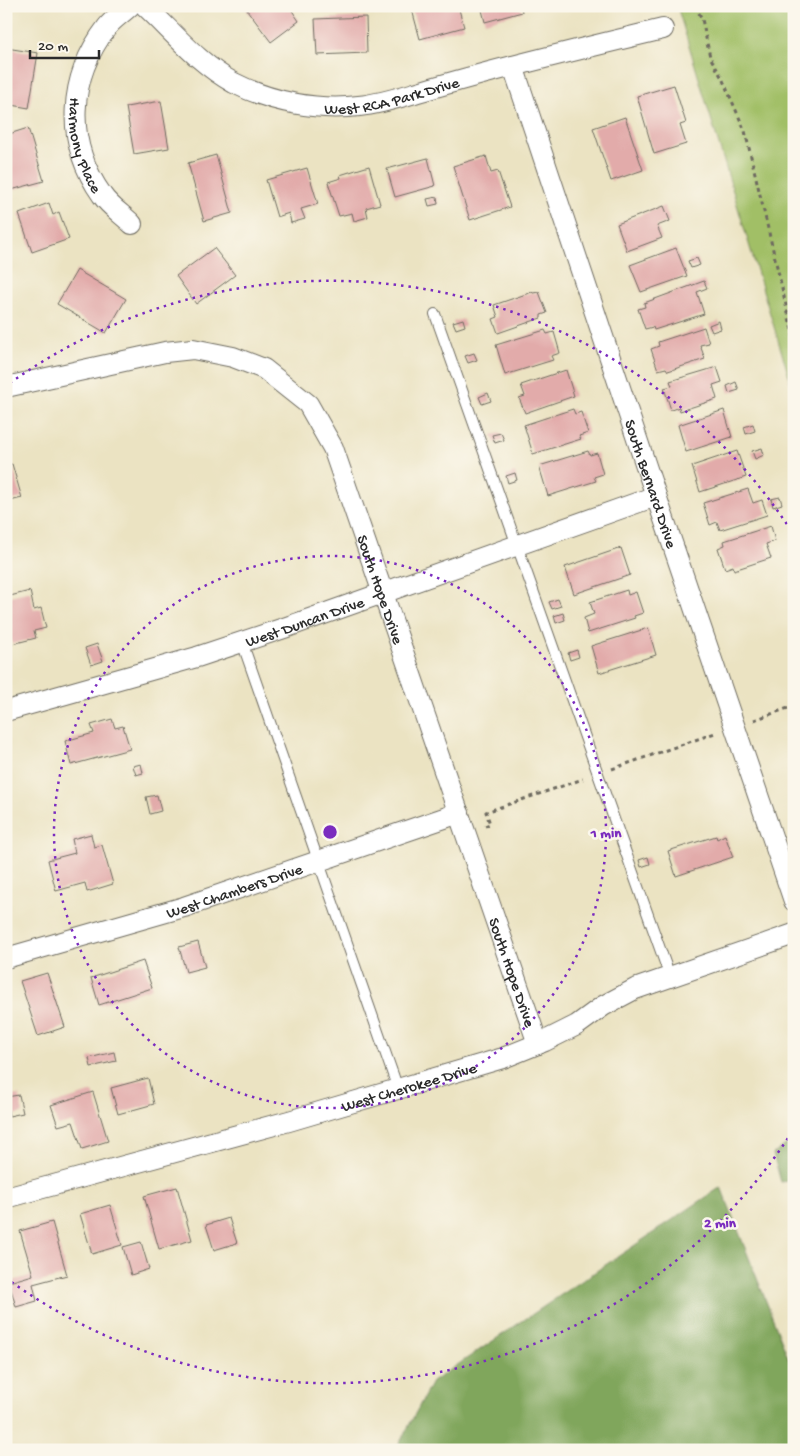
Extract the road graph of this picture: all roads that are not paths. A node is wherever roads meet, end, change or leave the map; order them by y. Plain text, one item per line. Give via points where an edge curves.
1 (130, 6) edge
2 (153, 9) edge
3 (663, 29) dead end
4 (513, 66) junction
5 (132, 224) dead end
6 (435, 314) dead end
7 (6, 387) edge
8 (656, 496) junction
9 (517, 545) junction
10 (382, 593) junction
11 (242, 642) junction
12 (6, 711) edge
13 (462, 823) junction
14 (318, 861) junction
15 (794, 901) edge
16 (794, 934) edge
17 (6, 958) edge
18 (670, 977) junction
19 (538, 1044) junction
20 (398, 1089) junction
21 (6, 1198) edge

1 - 5 street, Harmony Place via 108,25 90,54 77,90 75,112 83,159 92,179 103,197
2 - 4 street, West RCA Park Drive via 188,49 209,67 257,93 304,105 359,106
3 - 4 street, West RCA Park Drive
4 - 8 street, South Bernard Drive
6 - 9 lane
7 - 10 street, South Hope Drive via 165,352 193,349 233,357 264,370 308,404 333,448
8 - 9 street, West Duncan Drive
8 - 15 street, South Bernard Drive
9 - 10 street, West Duncan Drive
9 - 18 lane
10 - 11 street, West Duncan Drive
10 - 13 street, South Hope Drive
11 - 12 street, West Duncan Drive
11 - 14 lane
13 - 14 street, West Chambers Drive
13 - 19 street, South Hope Drive
14 - 17 street, West Chambers Drive via 184,907
14 - 20 lane
16 - 18 street, West Cherokee Drive
18 - 19 street, West Cherokee Drive via 603,1006 577,1025
19 - 20 street, West Cherokee Drive via 503,1058
20 - 21 street, West Cherokee Drive

